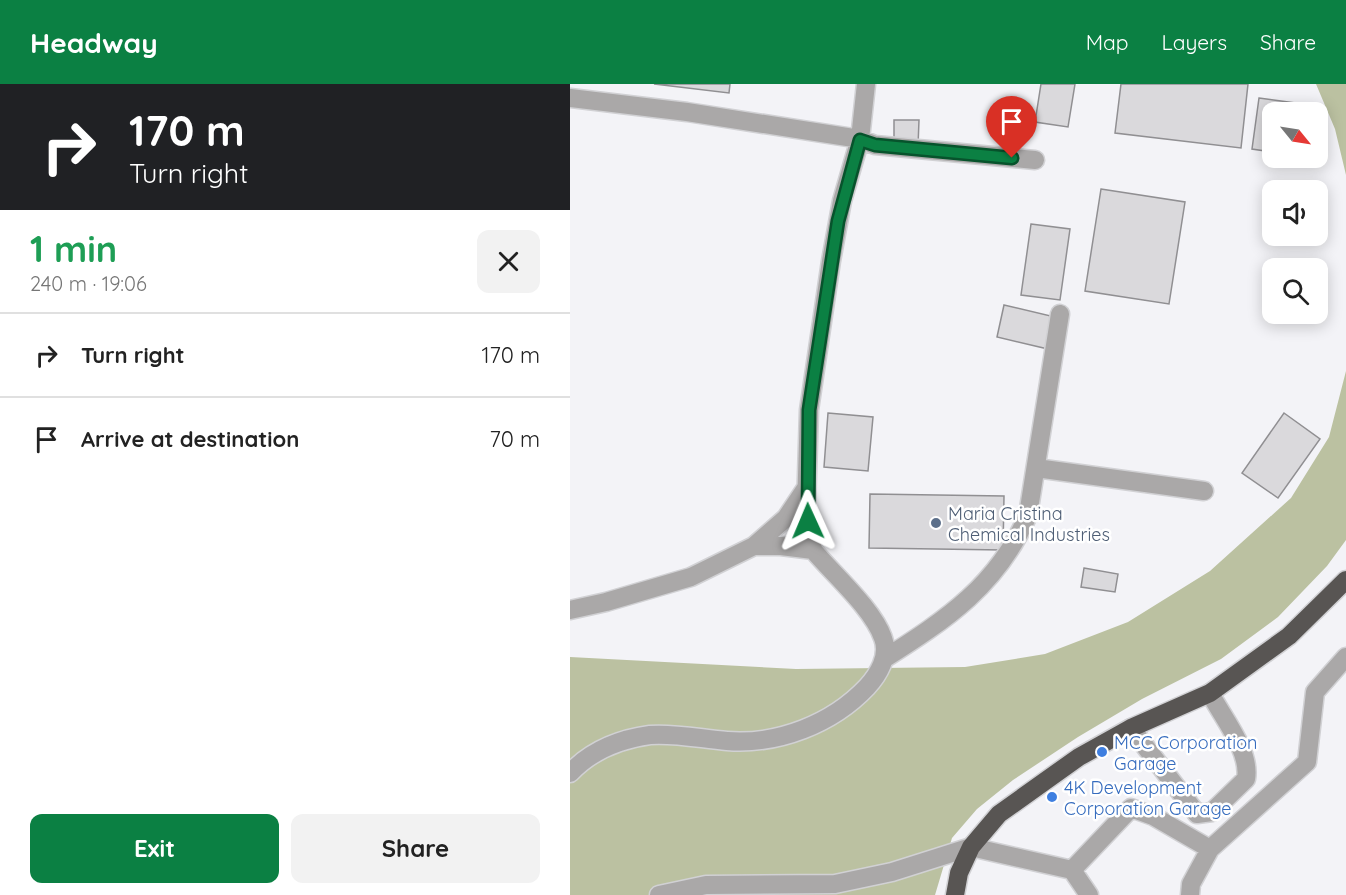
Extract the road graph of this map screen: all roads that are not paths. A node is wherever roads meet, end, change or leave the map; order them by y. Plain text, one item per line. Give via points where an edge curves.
1 (866, 84) edge
2 (570, 98) edge
3 (860, 140) junction
4 (1035, 160) dead end
5 (1060, 314) dead end
6 (1036, 468) junction
7 (807, 487) junction
8 (1204, 491) dead end
9 (754, 546) junction
10 (813, 550) junction
11 (1346, 580) edge
12 (570, 610) edge
13 (1346, 657) edge
14 (884, 659) junction
15 (1210, 693) junction
16 (1131, 728) junction
17 (570, 773) edge
18 (971, 847) junction
19 (1210, 849) junction
20 (1072, 870) junction
21 (753, 890) edge
22 (659, 895) edge
23 (955, 895) edge
24 (1089, 895) edge
25 (1190, 895) edge

1 - 3 lane
2 - 3 lane
3 - 4 lane via 875,145
3 - 7 lane via 842,201 827,284 809,410
5 - 6 lane
6 - 8 lane
6 - 14 lane via 1028,514 1016,543 993,575 965,603
7 - 9 lane via 786,518
7 - 10 lane
9 - 10 lane
9 - 12 lane via 691,576
10 - 14 lane via 874,617 885,641
11 - 15 highway via 1289,636
13 - 19 lane via 1315,692 1307,762
14 - 17 lane via 878,675 856,699 806,730 766,740 651,735 615,742 580,762
15 - 16 highway
15 - 16 lane via 1241,750 1247,773 1246,780 1212,812 1197,814
16 - 18 highway via 1079,757 1007,808
18 - 20 lane
18 - 21 lane via 892,872 835,884
18 - 23 highway via 959,873
19 - 20 lane via 1153,816 1131,808
19 - 25 lane via 1191,884
20 - 24 lane
21 - 22 lane via 706,885

